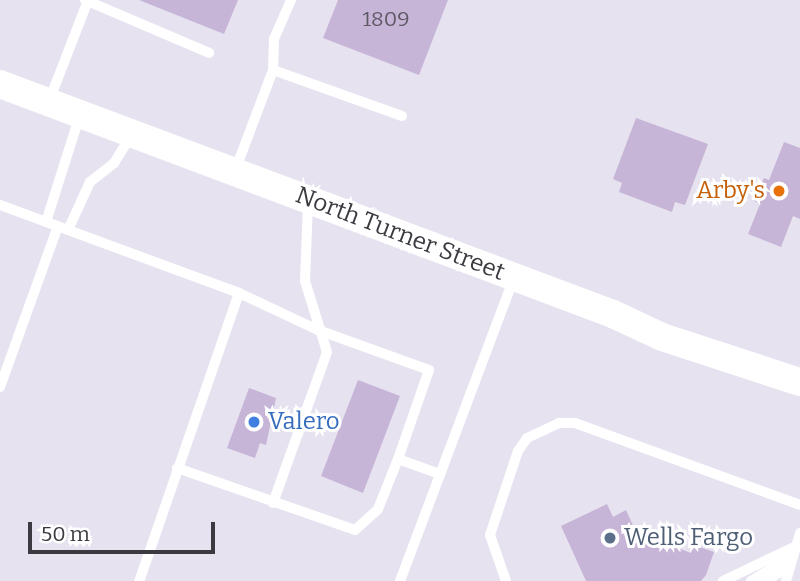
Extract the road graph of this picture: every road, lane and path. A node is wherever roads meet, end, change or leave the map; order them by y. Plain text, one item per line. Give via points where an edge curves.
1 (290, 0) edge
2 (88, 1) edge
3 (208, 53) dead end
4 (273, 70) junction
5 (0, 84) edge
6 (48, 102) junction
7 (80, 114) junction
8 (402, 116) dead end
9 (132, 134) junction
10 (234, 172) junction
11 (308, 200) junction
12 (0, 205) edge
13 (46, 222) junction
14 (63, 228) junction
15 (515, 277) junction
16 (239, 293) junction
17 (318, 330) junction
18 (800, 382) edge
19 (0, 387) edge
20 (398, 459) junction
21 (177, 468) junction
22 (440, 474) junction
23 (273, 503) junction
24 (800, 505) edge
25 (800, 533) edge
26 (796, 546) junction
27 (791, 557) junction
28 (787, 568) junction
29 (139, 581) edge
30 (400, 581) edge
31 (506, 581) edge
32 (723, 581) edge
33 (751, 581) edge
34 (766, 581) edge
35 (785, 581) edge

1 - 4 lane via 274,39
2 - 3 lane
2 - 6 lane
4 - 8 lane
4 - 10 lane
5 - 6 main road, North Turner Street
6 - 7 main road, North Turner Street
7 - 9 main road, North Turner Street
7 - 13 lane
9 - 10 main road, North Turner Street
9 - 14 lane via 114,163 90,182
10 - 11 main road, North Turner Street
11 - 15 main road, North Turner Street
11 - 17 lane via 305,281
12 - 13 lane
13 - 14 lane
14 - 16 lane
14 - 19 lane
15 - 18 main road, North Turner Street via 662,337
15 - 22 lane
16 - 17 lane
16 - 21 lane
17 - 20 lane via 429,370
17 - 23 lane via 327,352
20 - 22 lane
20 - 23 lane via 379,509 355,530
21 - 23 lane
21 - 29 lane
22 - 30 lane
24 - 31 lane via 575,423 559,424 527,438 518,451 490,535
25 - 26 lane
26 - 27 lane
26 - 32 lane
27 - 28 lane
27 - 33 lane
28 - 34 lane
28 - 35 lane

